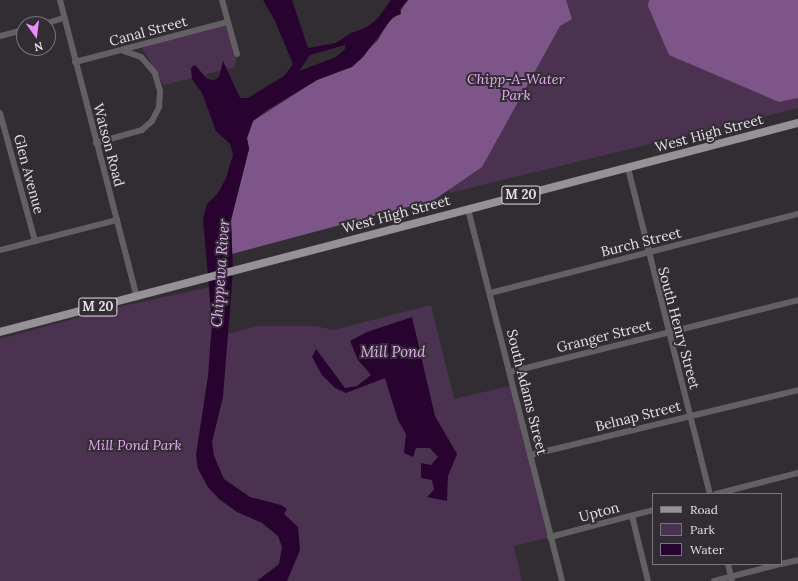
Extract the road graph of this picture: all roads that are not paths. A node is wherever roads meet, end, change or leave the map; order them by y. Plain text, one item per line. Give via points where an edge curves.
1 (60, 0) edge
2 (222, 0) edge
3 (64, 18) junction
4 (56, 20) edge
5 (228, 22) junction
6 (16, 32) edge
7 (0, 36) edge
8 (121, 51) junction
9 (237, 54) dead end
10 (75, 62) junction
11 (0, 113) edge
12 (798, 123) edge
13 (96, 143) junction
14 (628, 168) junction
15 (468, 209) junction
16 (798, 214) edge
17 (117, 220) junction
18 (35, 241) junction
19 (0, 250) edge
20 (647, 253) junction
21 (490, 293) junction
22 (137, 297) junction
23 (798, 300) edge
24 (0, 332) edge
25 (669, 333) junction
26 (510, 372) junction
27 (798, 390) edge
28 (689, 415) junction
29 (530, 455) junction
30 (798, 473) edge
31 (710, 493) edge
32 (720, 493) edge
33 (652, 510) edge
34 (632, 516) junction
35 (550, 537) junction
36 (798, 560) edge
37 (782, 564) edge
38 (728, 565) edge
39 (778, 565) edge
40 (732, 579) edge
41 (562, 581) edge
42 (648, 581) edge
43 (714, 581) edge

1 - 3 street, Watson Road
2 - 5 street
3 - 4 street
3 - 10 street, Watson Road
5 - 8 street, Canal Street
5 - 9 street
6 - 7 street
8 - 10 street, Canal Street
8 - 13 street via 138,55 152,69 160,85 159,107 152,121 138,132
10 - 13 street, Watson Road
11 - 18 street, Glen Avenue
12 - 14 main road, West High Street / M 20
13 - 17 street, Watson Road
14 - 15 main road, West High Street / M 20
14 - 20 street, South Henry Street
15 - 21 street, South Adams Street
15 - 22 main road, West High Street / M 20
16 - 20 street, Burch Street
17 - 18 street
17 - 22 street, Watson Road
18 - 19 street
20 - 21 street, Burch Street
20 - 25 street, South Henry Street
21 - 26 street, South Adams Street
22 - 24 main road, West High Street / M 20
23 - 25 street, Granger Street
25 - 26 street, Granger Street
25 - 28 street, South Henry Street
26 - 29 street, South Adams Street
27 - 28 street, Belnap Street
28 - 29 street, Belnap Street
28 - 31 street, South Henry Street
29 - 35 street, South Adams Street
30 - 32 street
33 - 34 street, Upton
34 - 35 street, Upton
34 - 42 street
35 - 41 street, South Adams Street
36 - 37 street
38 - 40 street
39 - 40 street
40 - 43 street

